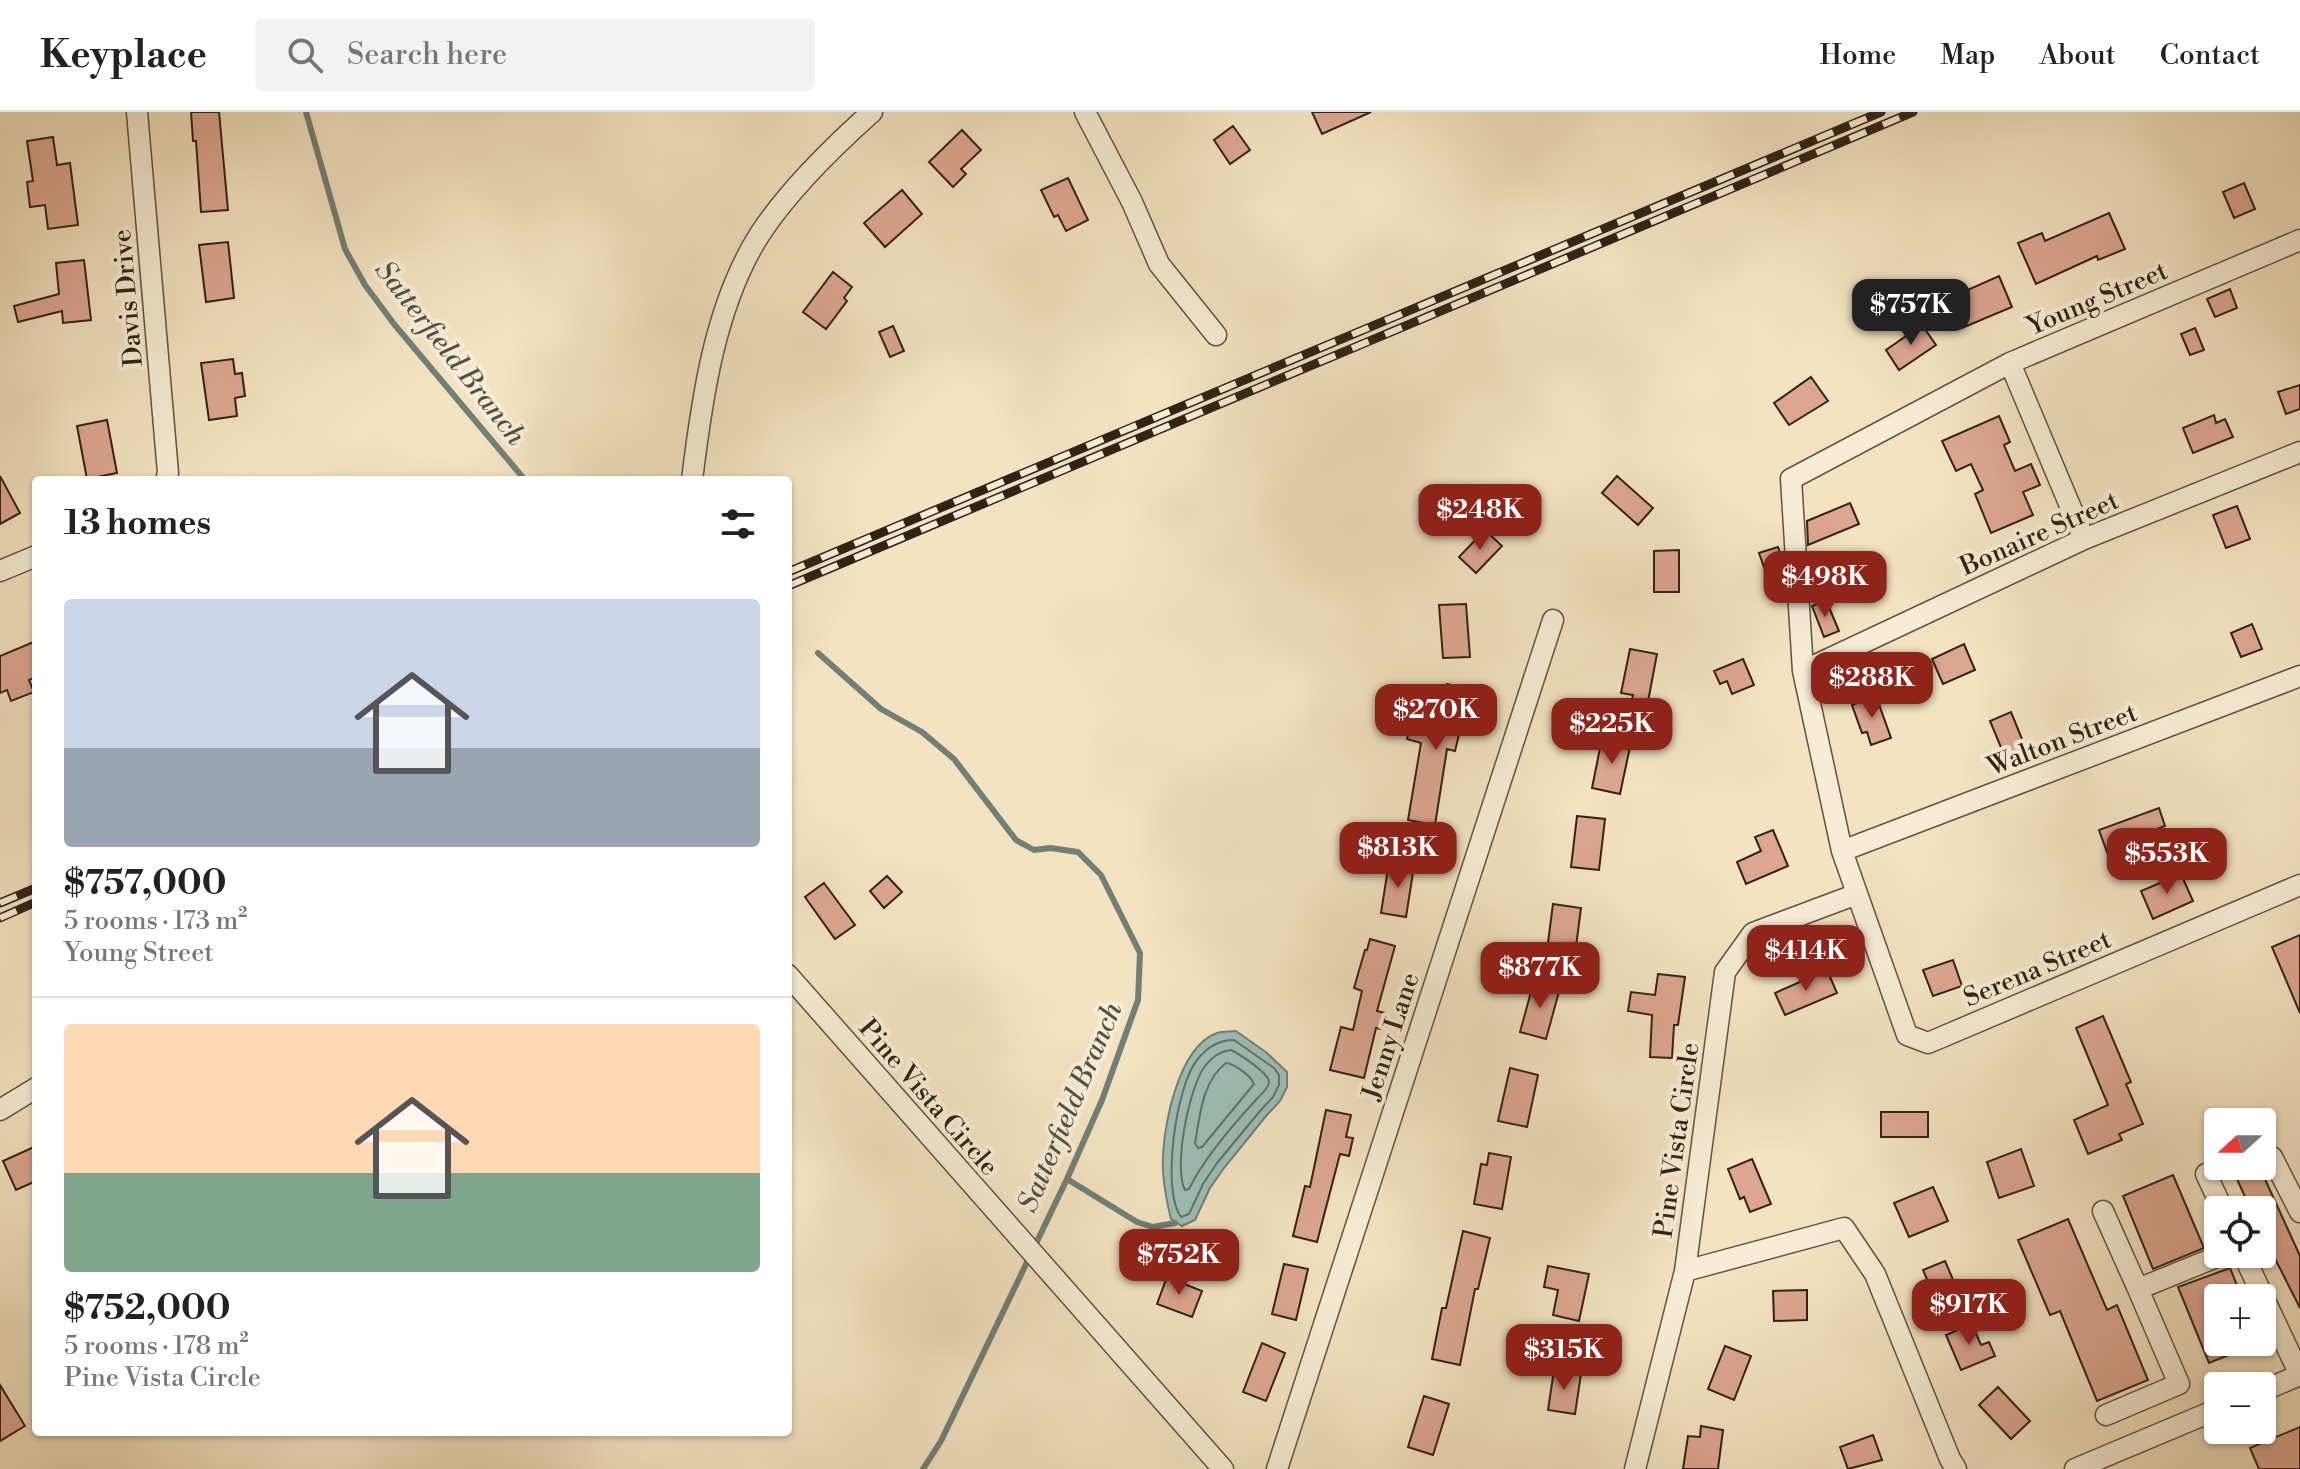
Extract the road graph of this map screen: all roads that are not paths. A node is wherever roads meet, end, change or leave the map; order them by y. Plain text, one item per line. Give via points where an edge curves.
1 (137, 112) edge
2 (872, 112) edge
3 (1085, 112) edge
4 (2300, 240) edge
5 (1216, 335) dead end
6 (2010, 363) junction
7 (2300, 452) edge
8 (167, 476) edge
9 (692, 476) edge
10 (2084, 539) junction
11 (32, 558) edge
12 (0, 571) edge
13 (1553, 620) dead end
14 (1803, 671) junction
15 (2300, 676) edge
16 (1842, 851) junction
17 (2300, 885) edge
18 (1857, 894) junction
19 (792, 980) edge
20 (32, 1090) edge
21 (0, 1110) edge
22 (2276, 1165) edge
23 (2103, 1211) dead end
24 (2300, 1212) edge
25 (2204, 1262) edge
26 (2250, 1268) edge
27 (1685, 1271) junction
28 (2138, 1289) junction
29 (2300, 1375) edge
30 (2276, 1385) edge
31 (2106, 1415) dead end
32 (2204, 1415) edge
33 (1223, 1469) edge
34 (1277, 1469) edge
35 (1635, 1469) edge
36 (1956, 1469) edge
37 (2075, 1469) edge

1 - 8 street, Davis Drive
2 - 9 street via 834,146 776,213 736,279 701,402
3 - 5 street via 1159,264
4 - 6 street, Young Street
6 - 10 street
6 - 14 street, Young Street via 1791,479
7 - 10 street, Bonaire Street
10 - 14 street, Bonaire Street
11 - 12 street
13 - 34 street, Jenny Lane
14 - 16 street
15 - 16 street, Walton Street
16 - 18 street
17 - 18 street, Serena Street via 1928,1043 1907,1035
18 - 27 street, Pine Vista Circle via 1753,933 1725,972
19 - 33 street, Pine Vista Circle
20 - 21 street
22 - 24 street
23 - 28 street
25 - 28 street
26 - 29 street
27 - 35 street, Pine Vista Circle
27 - 36 street via 1844,1228 1875,1274
28 - 31 street via 2179,1384
29 - 30 street
32 - 37 street

